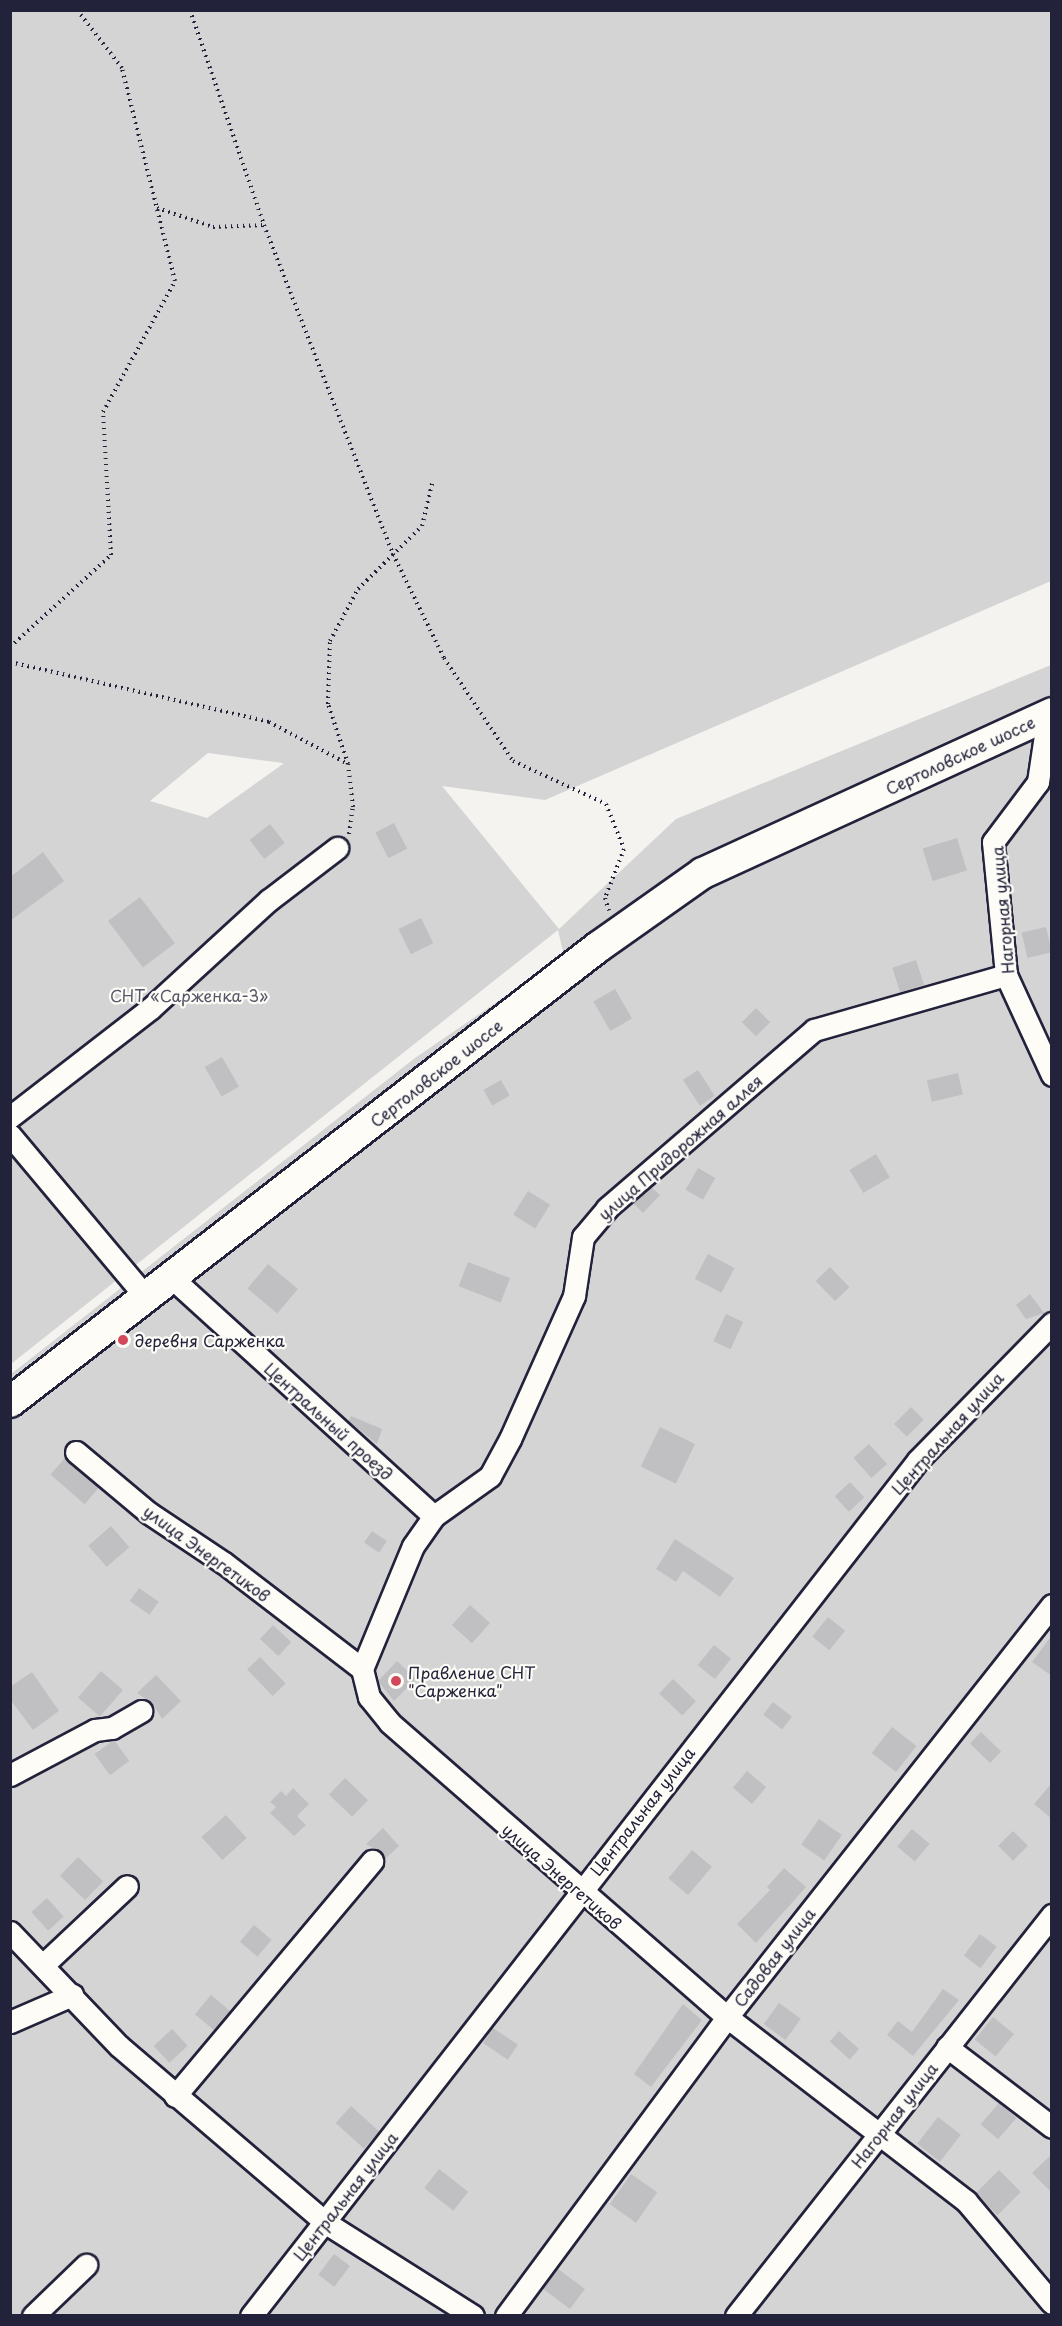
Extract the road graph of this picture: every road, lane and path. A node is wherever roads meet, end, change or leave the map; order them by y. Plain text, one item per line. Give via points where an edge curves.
1 (78, 10) edge
2 (190, 10) edge
3 (157, 208) junction
4 (264, 225) junction
5 (433, 480) dead end
6 (393, 554) junction
7 (10, 647) edge
8 (10, 662) edge
9 (1050, 714) edge
10 (348, 764) junction
11 (337, 848) joint
12 (618, 933) junction
13 (1006, 975) junction
14 (1052, 1076) edge
15 (10, 1117) edge
16 (10, 1135) edge
17 (171, 1277) junction
18 (146, 1297) junction
19 (1052, 1323) edge
20 (10, 1402) edge
21 (76, 1452) dead end
22 (434, 1516) junction
23 (1052, 1605) edge
24 (362, 1669) junction
25 (142, 1711) dead end
26 (10, 1775) edge
27 (372, 1861) dead end
28 (127, 1886) dead end
29 (579, 1892) junction
30 (1052, 1915) edge
31 (10, 1932) edge
32 (43, 1965) junction
33 (72, 1995) junction
34 (727, 2017) junction
35 (10, 2022) edge
36 (947, 2047) junction
37 (175, 2096) junction
38 (1052, 2127) edge
39 (879, 2133) junction
40 (326, 2223) junction
41 (86, 2265) dead end
42 (1052, 2303) edge
43 (33, 2316) edge
44 (251, 2316) edge
45 (473, 2316) edge
46 (506, 2316) edge
47 (736, 2316) edge

1 - 3 path via 122,68
2 - 4 path
3 - 4 path via 213,227
3 - 7 path via 175,281 103,412 111,555
4 - 6 path
5 - 6 path via 422,526
6 - 10 path via 358,589 330,641 328,704
6 - 12 path via 444,658 513,761 606,804 624,849 605,898
8 - 10 path via 269,722
9 - 12 main road, Сертоловское шоссе via 703,873
9 - 13 street, Нагорная улица via 1038,782 993,842
10 - 11 path via 353,807 350,833
11 - 15 street via 268,900 152,1008
12 - 17 main road, Сертоловское шоссе
13 - 14 street, Нагорная улица
13 - 22 street, улица Придорожная аллея via 814,1030 607,1208 583,1237 574,1296 490,1476
16 - 18 street
17 - 18 main road, Сертоловское шоссе
17 - 22 street, Центральный проезд
18 - 20 main road, Сертоловское шоссе
19 - 29 street, Центральная улица via 918,1460
21 - 24 street, улица Энергетиков via 149,1513 224,1563
22 - 24 street, улица Придорожная аллея via 413,1546
23 - 34 street, Садовая улица
24 - 29 street, улица Энергетиков via 369,1697 390,1723
25 - 26 street via 112,1728 95,1730
27 - 37 street
28 - 32 street
29 - 34 street, улица Энергетиков
29 - 40 street, Центральная улица
30 - 36 street, Нагорная улица
31 - 32 street
32 - 33 street
33 - 35 street
33 - 37 street via 118,2046
34 - 39 street, улица Энергетиков
34 - 46 street, Садовая улица
36 - 38 street
36 - 39 street, Нагорная улица
37 - 40 street
39 - 42 street, улица Энергетиков via 966,2201
39 - 47 street, Нагорная улица
40 - 44 street, Центральная улица
40 - 45 street
41 - 43 street

